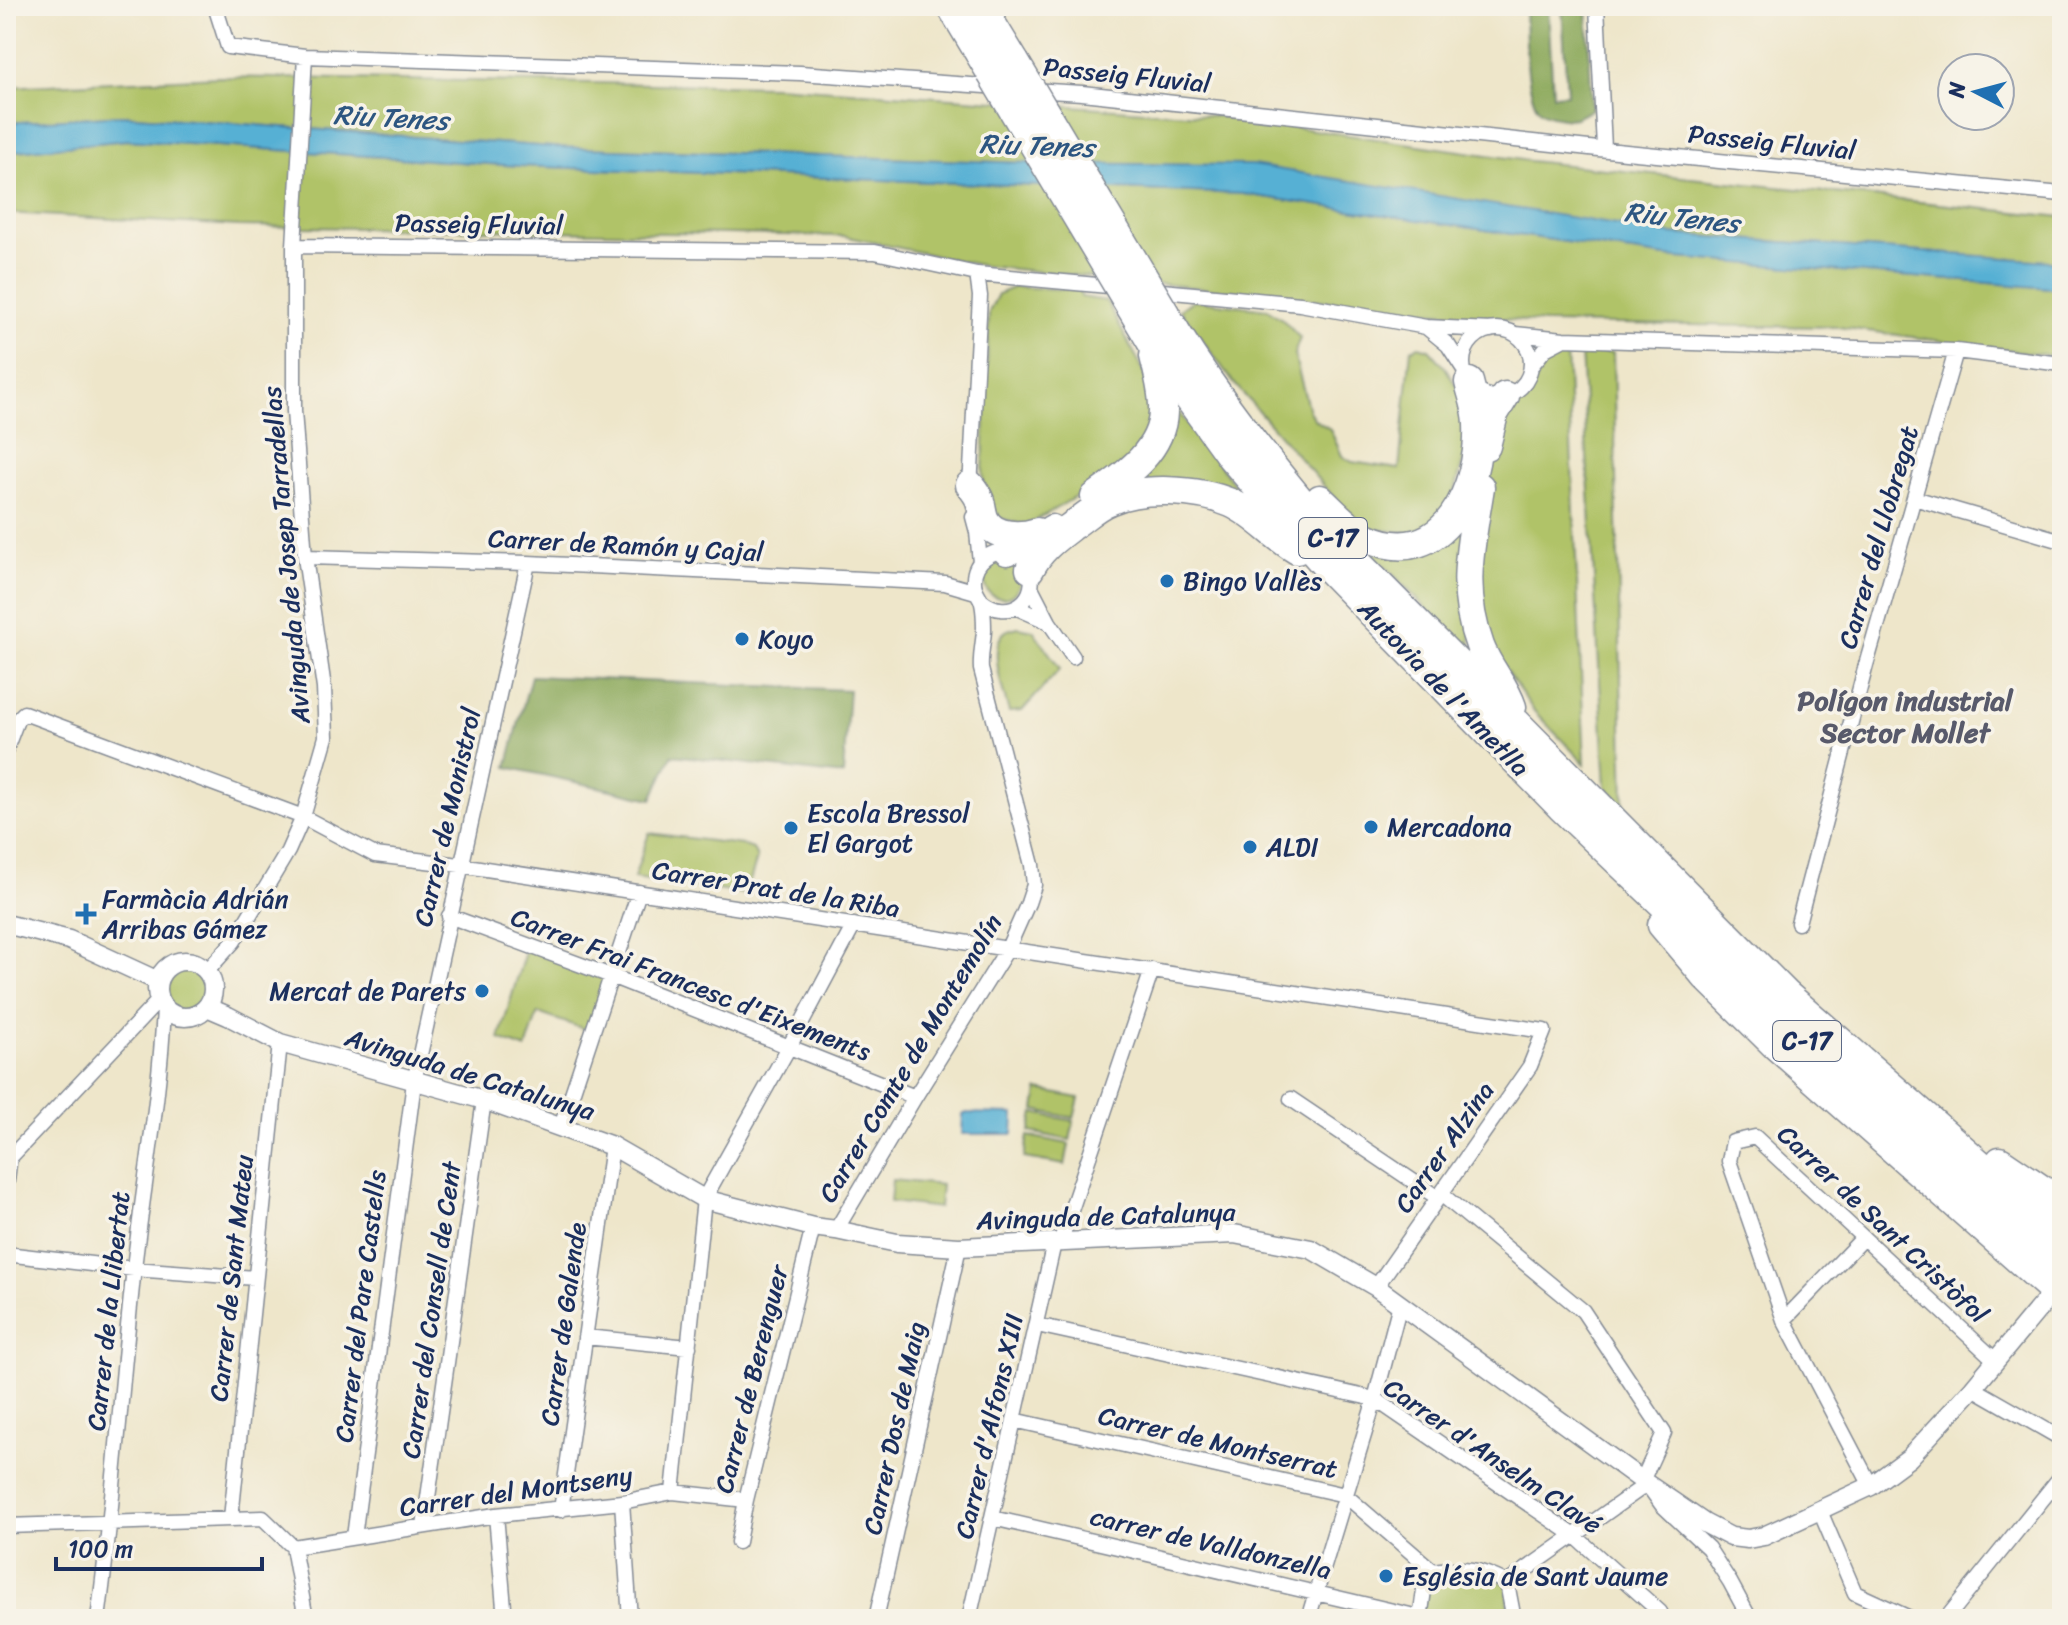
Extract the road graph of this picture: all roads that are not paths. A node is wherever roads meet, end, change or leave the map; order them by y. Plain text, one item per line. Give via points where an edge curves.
1 (215, 6) edge
2 (951, 6) edge
3 (981, 6) edge
4 (1597, 6) edge
5 (305, 56) junction
6 (1003, 68) junction
7 (1604, 148) junction
8 (2062, 194) edge
9 (294, 246) junction
10 (977, 274) junction
11 (1426, 327) junction
12 (1491, 330) junction
13 (1515, 334) junction
14 (1163, 337) junction
15 (1564, 339) junction
16 (1956, 351) junction
17 (2062, 364) edge
18 (1531, 366) junction
19 (1466, 376) junction
20 (1505, 396) junction
21 (1227, 408) junction
22 (970, 485) junction
23 (1914, 498) junction
24 (1064, 521) junction
25 (977, 532) junction
26 (2062, 541) edge
27 (1004, 551) junction
28 (305, 557) junction
29 (528, 563) junction
30 (1325, 565) junction
31 (977, 568) junction
32 (1031, 579) junction
33 (945, 583) junction
34 (979, 596) junction
35 (1010, 609) junction
36 (1049, 622) junction
37 (984, 632) junction
38 (1073, 657) dead end
39 (1517, 723) junction
40 (6, 749) edge
41 (303, 817) junction
42 (460, 865) junction
43 (639, 892) junction
44 (449, 916) junction
45 (1798, 923) dead end
46 (6, 924) edge
47 (854, 925) junction
48 (1008, 948) junction
49 (1152, 970) junction
50 (207, 971) junction
51 (611, 976) junction
52 (160, 996) junction
53 (207, 1007) junction
54 (1544, 1031) joint
55 (280, 1043) junction
56 (789, 1047) junction
57 (414, 1082) junction
58 (1891, 1086) junction
59 (915, 1097) junction
60 (1291, 1099) dead end
61 (484, 1100) junction
62 (561, 1127) junction
63 (612, 1146) junction
64 (8, 1159) edge
65 (6, 1188) edge
66 (1439, 1196) junction
67 (704, 1199) junction
68 (2062, 1203) edge
69 (813, 1227) junction
70 (836, 1230) junction
71 (2062, 1236) edge
72 (1863, 1238) junction
73 (1057, 1243) junction
74 (959, 1247) junction
75 (6, 1254) edge
76 (134, 1269) junction
77 (255, 1278) junction
78 (2060, 1283) edge
79 (1376, 1287) junction
80 (1400, 1304) junction
81 (1784, 1320) junction
82 (1037, 1325) junction
83 (585, 1337) junction
84 (689, 1347) junction
85 (1996, 1361) junction
86 (1973, 1388) junction
87 (1375, 1399) junction
88 (1014, 1420) junction
89 (2062, 1439) edge
90 (2062, 1475) edge
91 (1644, 1483) junction
92 (1871, 1486) junction
93 (673, 1492) junction
94 (1345, 1495) junction
95 (746, 1500) junction
96 (622, 1502) junction
97 (561, 1510) junction
98 (1815, 1513) junction
99 (496, 1515) junction
100 (231, 1518) junction
101 (993, 1518) junction
102 (111, 1522) junction
103 (6, 1526) edge
104 (424, 1526) junction
105 (1575, 1536) junction
106 (354, 1537) junction
107 (738, 1542) dead end
108 (293, 1547) junction
109 (1433, 1571) junction
110 (1507, 1583) junction
111 (1316, 1592) junction
112 (1420, 1618) edge
113 (98, 1619) edge
114 (306, 1619) edge
115 (505, 1619) edge
116 (630, 1619) edge
117 (876, 1619) edge
118 (969, 1619) edge
119 (1308, 1619) edge
120 (1510, 1619) edge
121 (1663, 1619) edge
122 (1750, 1619) edge
123 (1912, 1619) edge
124 (1946, 1619) edge

1 - 5 street, Passeig Fluvial via 228,47
2 - 6 highway, Autovia de l'Ametlla / C-17
3 - 6 highway, Autovia de l'Ametlla / C-17
4 - 7 street
5 - 7 street, Passeig Fluvial via 800,73 1054,91
5 - 9 street, Avinguda de Josep Tarradellas
6 - 14 highway, Autovia de l'Ametlla / C-17, bridge
7 - 8 street, Passeig Fluvial
9 - 10 street, Passeig Fluvial via 875,252
9 - 28 street, Avinguda de Josep Tarradellas via 294,411
10 - 11 street, Passeig Fluvial via 1300,304
10 - 22 street
11 - 12 street, Passeig Fluvial
11 - 19 street via 1448,345
12 - 13 street
12 - 19 street via 1469,344
13 - 15 street
13 - 18 street via 1527,348
14 - 21 highway, Autovia de l'Ametlla / C-17
14 - 24 highway via 1159,432 1125,476
14 - 30 highway, Autovia de l'Ametlla / C-17 via 1184,392 1231,457
15 - 16 street
15 - 18 street via 1545,349
16 - 17 street
16 - 23 street, Carrer del Llobregat
18 - 20 street via 1523,385
19 - 20 street via 1485,395
19 - 21 highway via 1479,440 1462,505 1444,529 1413,543 1385,543 1344,523
20 - 39 highway via 1488,438 1467,580 1481,649 1507,692
21 - 39 highway, Autovia de l'Ametlla / C-17 via 1324,529
22 - 24 highway via 986,522 1007,535 1029,534
22 - 25 street
23 - 26 street
23 - 45 street, Carrer del Llobregat
24 - 27 highway via 1035,542
25 - 27 street
25 - 31 street
27 - 31 street via 989,555
27 - 32 street via 1024,559
28 - 29 street, Carrer de Ramón y Cajal
28 - 41 street, Avinguda de Josep Tarradellas via 326,737
29 - 33 street, Carrer de Ramón y Cajal
29 - 42 street, Carrer de Monistrol
30 - 32 highway via 1230,503 1152,491 1104,502 1041,551
30 - 78 highway, Autovia de l'Ametlla / C-17 via 1561,807 1584,841 1706,977 1775,1045
31 - 33 street, Carrer de Ramón y Cajal
31 - 34 street
32 - 35 street via 1024,602
32 - 36 street
33 - 34 street, Carrer de Ramón y Cajal
34 - 35 street via 990,607
34 - 37 street, Carrer Comte de Montemolín
35 - 36 street
35 - 37 street
36 - 38 street
37 - 48 street, Carrer Comte de Montemolín via 981,669 1034,885
39 - 58 highway, Autovia de l'Ametlla / C-17 via 1787,995
40 - 41 street, Carrer Prat de la Riba via 24,713
41 - 42 street, Carrer Prat de la Riba via 375,855
41 - 50 street, Avinguda de Josep Tarradellas via 234,941
42 - 43 street, Carrer Prat de la Riba
42 - 44 street, Carrer de Monistrol
43 - 47 street, Carrer Prat de la Riba
43 - 51 street
44 - 51 street, Carrer Frai Francesc d'Eixements
44 - 57 street, Carrer de Monistrol
46 - 52 street via 69,940
47 - 48 street, Carrer Prat de la Riba
47 - 56 street
48 - 49 street, Carrer Prat de la Riba
48 - 59 street, Carrer Comte de Montemolín
49 - 54 street, Carrer Prat de la Riba
49 - 73 street, Carrer d'Alfons XIII
50 - 52 street via 189,962 170,966 163,972
50 - 53 street via 213,988
51 - 56 street, Carrer Frai Francesc d'Eixements
51 - 62 street
52 - 53 street via 172,1014 181,1017
52 - 64 street
52 - 76 street, Carrer de la Llibertat via 159,1069
53 - 55 street, Avinguda de Catalunya
54 - 66 street, Carrer Alzina via 1530,1066
55 - 57 street, Avinguda de Catalunya
55 - 77 street, Carrer de Sant Mateu
56 - 59 street, Carrer Frai Francesc d'Eixements
56 - 67 street
57 - 61 street, Avinguda de Catalunya
57 - 106 street, Carrer del Pare Castells
58 - 68 highway via 1938,1113
58 - 71 highway, Autovia de l'Ametlla / C-17
59 - 70 street, Carrer Comte de Montemolín
60 - 66 street
61 - 62 street, Avinguda de Catalunya
61 - 104 street, Carrer del Consell de Cent
62 - 63 street, Avinguda de Catalunya
63 - 67 street, Avinguda de Catalunya
63 - 83 street, Carrer de Galende
64 - 65 street
66 - 79 street, Carrer Alzina
66 - 91 street via 1583,1311 1664,1433
67 - 69 street, Avinguda de Catalunya
67 - 84 street
69 - 70 street, Avinguda de Catalunya
69 - 95 street, Carrer de Berenguer
70 - 74 street, Avinguda de Catalunya via 897,1243
72 - 81 street
72 - 81 street, Carrer de Sant Cristòfol via 1755,1137 1733,1142 1729,1161
72 - 85 street, Carrer de Sant Cristòfol
73 - 74 street, Avinguda de Catalunya
73 - 79 street, Avinguda de Catalunya via 1234,1234 1311,1249
73 - 82 street, Carrer d'Alfons XIII
74 - 117 street, Carrer Dos de Maig
75 - 76 street
76 - 77 street
76 - 102 street, Carrer de la Llibertat
77 - 100 street, Carrer de Sant Mateu
78 - 85 street, Avinguda de Catalunya
79 - 80 street, Avinguda de Catalunya
80 - 87 street
80 - 91 street, Avinguda de Catalunya
81 - 92 street
82 - 87 street, Carrer d'Anselm Clavé
82 - 88 street, Carrer d'Alfons XIII
83 - 84 street
83 - 97 street, Carrer de Galende
84 - 93 street
85 - 86 street, Avinguda de Catalunya
86 - 89 street
86 - 92 street, Avinguda de Catalunya via 1909,1458
87 - 94 street
87 - 105 street, Carrer d'Anselm Clavé
88 - 94 street, Carrer de Montserrat
88 - 101 street, Carrer d'Alfons XIII
90 - 124 street
91 - 98 street, Avinguda de Catalunya via 1731,1537 1764,1536
91 - 105 street
91 - 122 street via 1708,1548
92 - 98 street, Avinguda de Catalunya
93 - 95 street, Carrer del Montseny
93 - 96 street, Carrer del Montseny
94 - 109 street, Carrer de Montserrat
94 - 111 street
95 - 107 street, Carrer de Berenguer
96 - 97 street, Carrer del Montseny
96 - 116 street
97 - 99 street, Carrer del Montseny
98 - 123 street via 1855,1593
99 - 104 street, Carrer del Montseny
99 - 115 street
100 - 102 street
100 - 108 street via 263,1518
101 - 111 street, carrer de Valldonzella
101 - 118 street, Carrer d'Alfons XIII
102 - 103 street
102 - 113 street, Carrer de la Llibertat
104 - 106 street, Carrer del Montseny
105 - 110 street
105 - 121 street, Carrer d'Anselm Clavé
106 - 108 street, Carrer del Montseny
108 - 114 street
109 - 110 street via 1470,1568
109 - 112 street
110 - 120 street
111 - 112 street, carrer de Valldonzella
111 - 119 street

